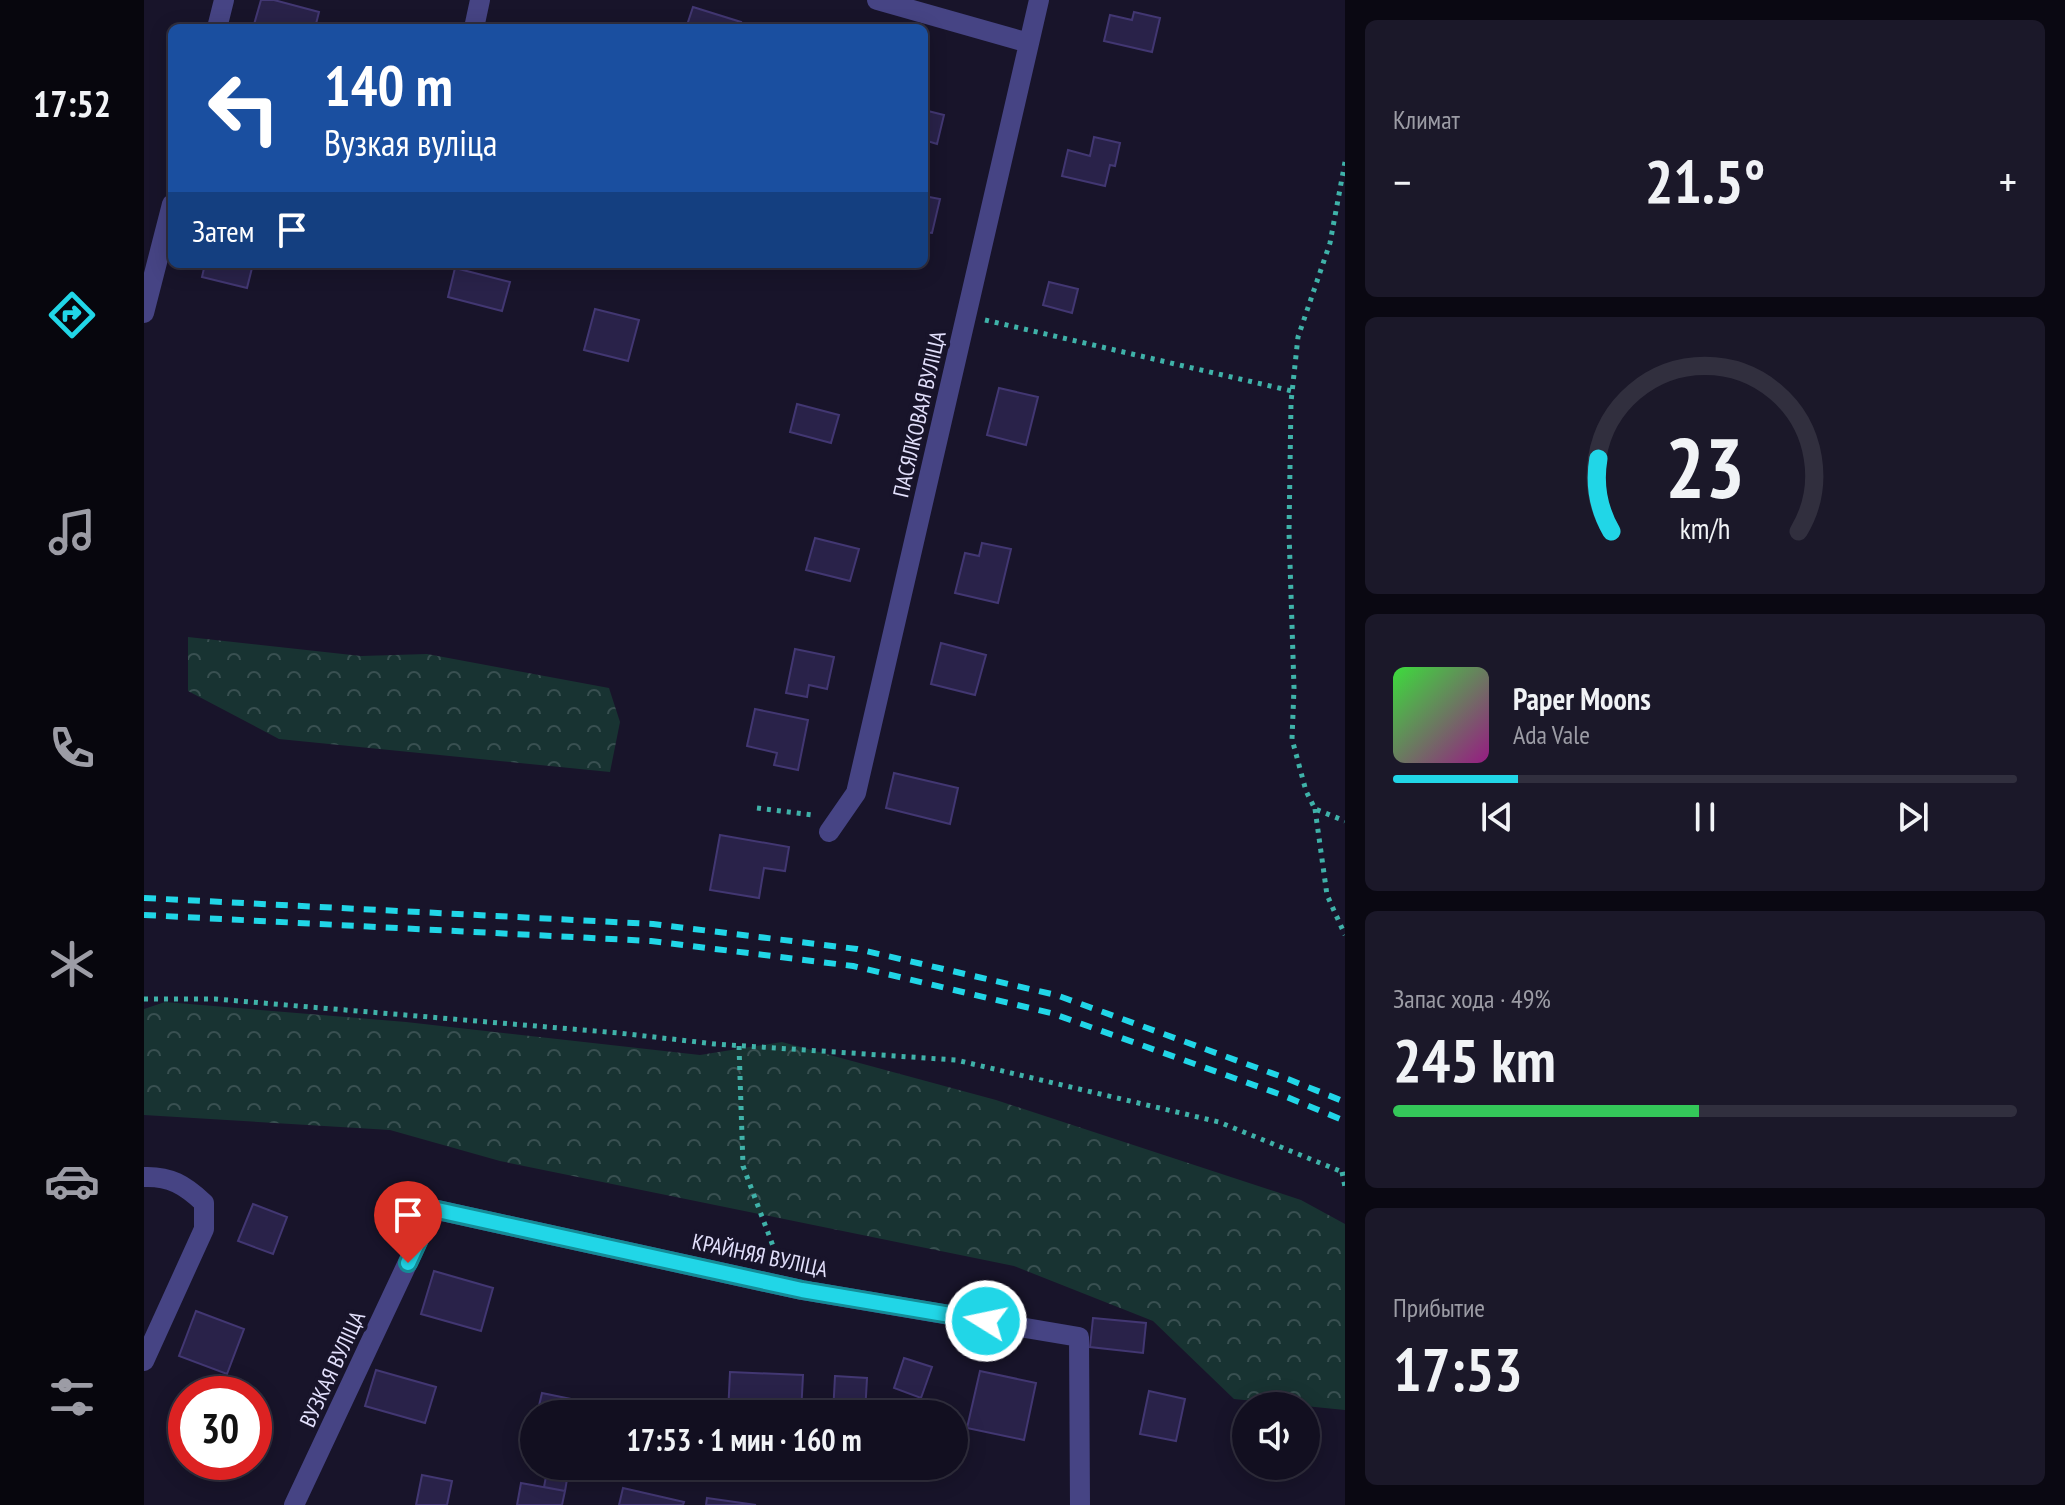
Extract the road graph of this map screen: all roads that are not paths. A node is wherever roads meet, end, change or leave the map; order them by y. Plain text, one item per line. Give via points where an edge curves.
1 (224, 0) edge
2 (480, 0) edge
3 (877, 0) edge
4 (1039, 0) edge
5 (218, 24) edge
6 (475, 24) edge
7 (1029, 43) junction
8 (168, 220) edge
9 (144, 313) edge
10 (833, 825) road end
11 (144, 1177) edge
12 (433, 1209) joint
13 (144, 1361) edge
14 (294, 1505) edge
15 (1080, 1505) edge

1 - 5 street
2 - 6 street
3 - 7 street
4 - 7 street, ПАСЯЛКОВАЯ ВУЛІЦА
7 - 10 street, ПАСЯЛКОВАЯ ВУЛІЦА via 856,793
8 - 9 street
11 - 13 street via 162,1176 186,1186 204,1203 204,1229
12 - 14 street, ВУЗКАЯ ВУЛІЦА
12 - 15 street, КРАЙНЯЯ ВУЛІЦА via 802,1290 1079,1337

